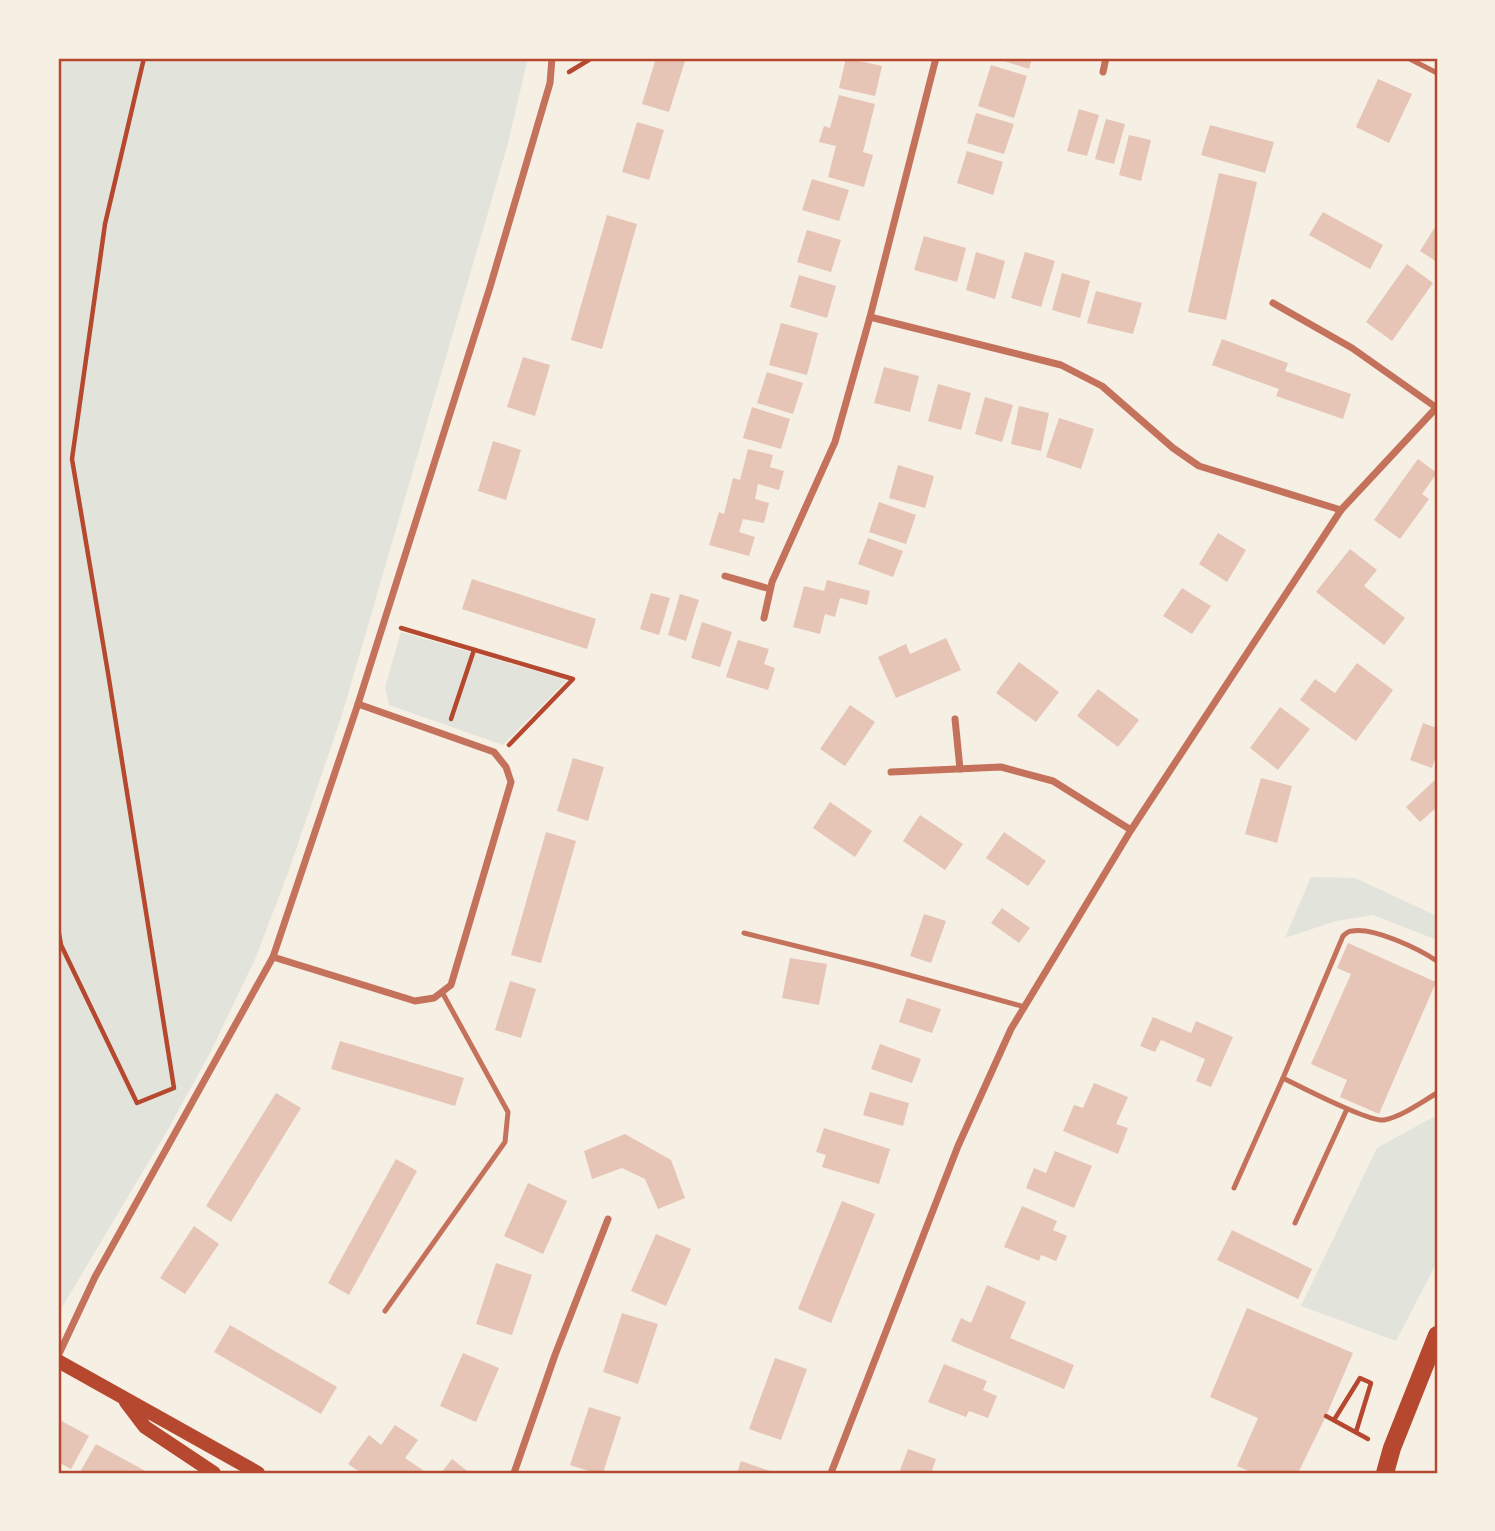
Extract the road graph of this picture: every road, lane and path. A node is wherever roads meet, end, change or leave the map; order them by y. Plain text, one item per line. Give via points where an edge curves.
1 (144, 58) edge
2 (552, 58) edge
3 (936, 58) edge
4 (1106, 58) edge
5 (1408, 58) edge
6 (1431, 58) edge
7 (1428, 68) junction
8 (1103, 72) dead end
9 (1437, 72) edge
10 (1273, 303) dead end
11 (870, 317) junction
12 (1437, 408) edge
13 (1341, 510) junction
14 (724, 576) dead end
15 (770, 589) junction
16 (764, 618) dead end
17 (384, 623) junction
18 (474, 650) junction
19 (358, 704) junction
20 (955, 719) dead end
21 (445, 735) junction
22 (498, 757) junction
23 (960, 769) junction
24 (891, 772) dead end
25 (1131, 830) junction
26 (58, 928) edge
27 (744, 933) dead end
28 (273, 957) junction
29 (1437, 961) edge
30 (442, 992) junction
31 (1025, 1007) junction
32 (1283, 1078) junction
33 (1437, 1093) edge
34 (1347, 1109) junction
35 (1234, 1188) dead end
36 (608, 1219) dead end
37 (1295, 1223) dead end
38 (385, 1311) dead end
39 (1437, 1335) edge
40 (58, 1359) edge
41 (123, 1398) junction
42 (1326, 1416) dead end
43 (1334, 1420) junction
44 (1356, 1432) junction
45 (1368, 1439) dead end
46 (214, 1473) edge
47 (258, 1473) edge
48 (514, 1473) edge
49 (831, 1473) edge
50 (1385, 1473) edge

1 - 26 path via 105,224 72,459 174,1088 137,1104 61,945
2 - 17 street via 550,83 490,287
3 - 11 street
4 - 8 street
5 - 7 lane
6 - 7 lane
7 - 9 lane
10 - 12 street via 1352,348
11 - 13 street via 1061,365 1102,386 1199,466
11 - 15 street via 835,442
12 - 13 street
13 - 25 street
14 - 15 street
15 - 16 street
17 - 18 path
17 - 19 street
18 - 21 path
18 - 22 path via 573,679
19 - 21 street
19 - 28 street
20 - 23 street
21 - 22 street
22 - 30 street via 511,782 451,985
23 - 24 street
23 - 25 street via 1001,767 1053,781
25 - 31 street
27 - 31 lane
28 - 30 street via 415,1001
28 - 40 street via 96,1277
29 - 32 lane via 1408,944 1367,931 1351,930 1343,936
30 - 38 lane via 508,1112 505,1142
31 - 49 street via 958,1146
32 - 34 lane
32 - 35 lane
33 - 34 lane via 1382,1121
34 - 37 lane
36 - 48 street
39 - 50 main road
40 - 41 main road
41 - 46 main road via 145,1427
41 - 47 main road
42 - 43 path
43 - 44 path
43 - 44 path via 1360,1378 1371,1382
44 - 45 path

